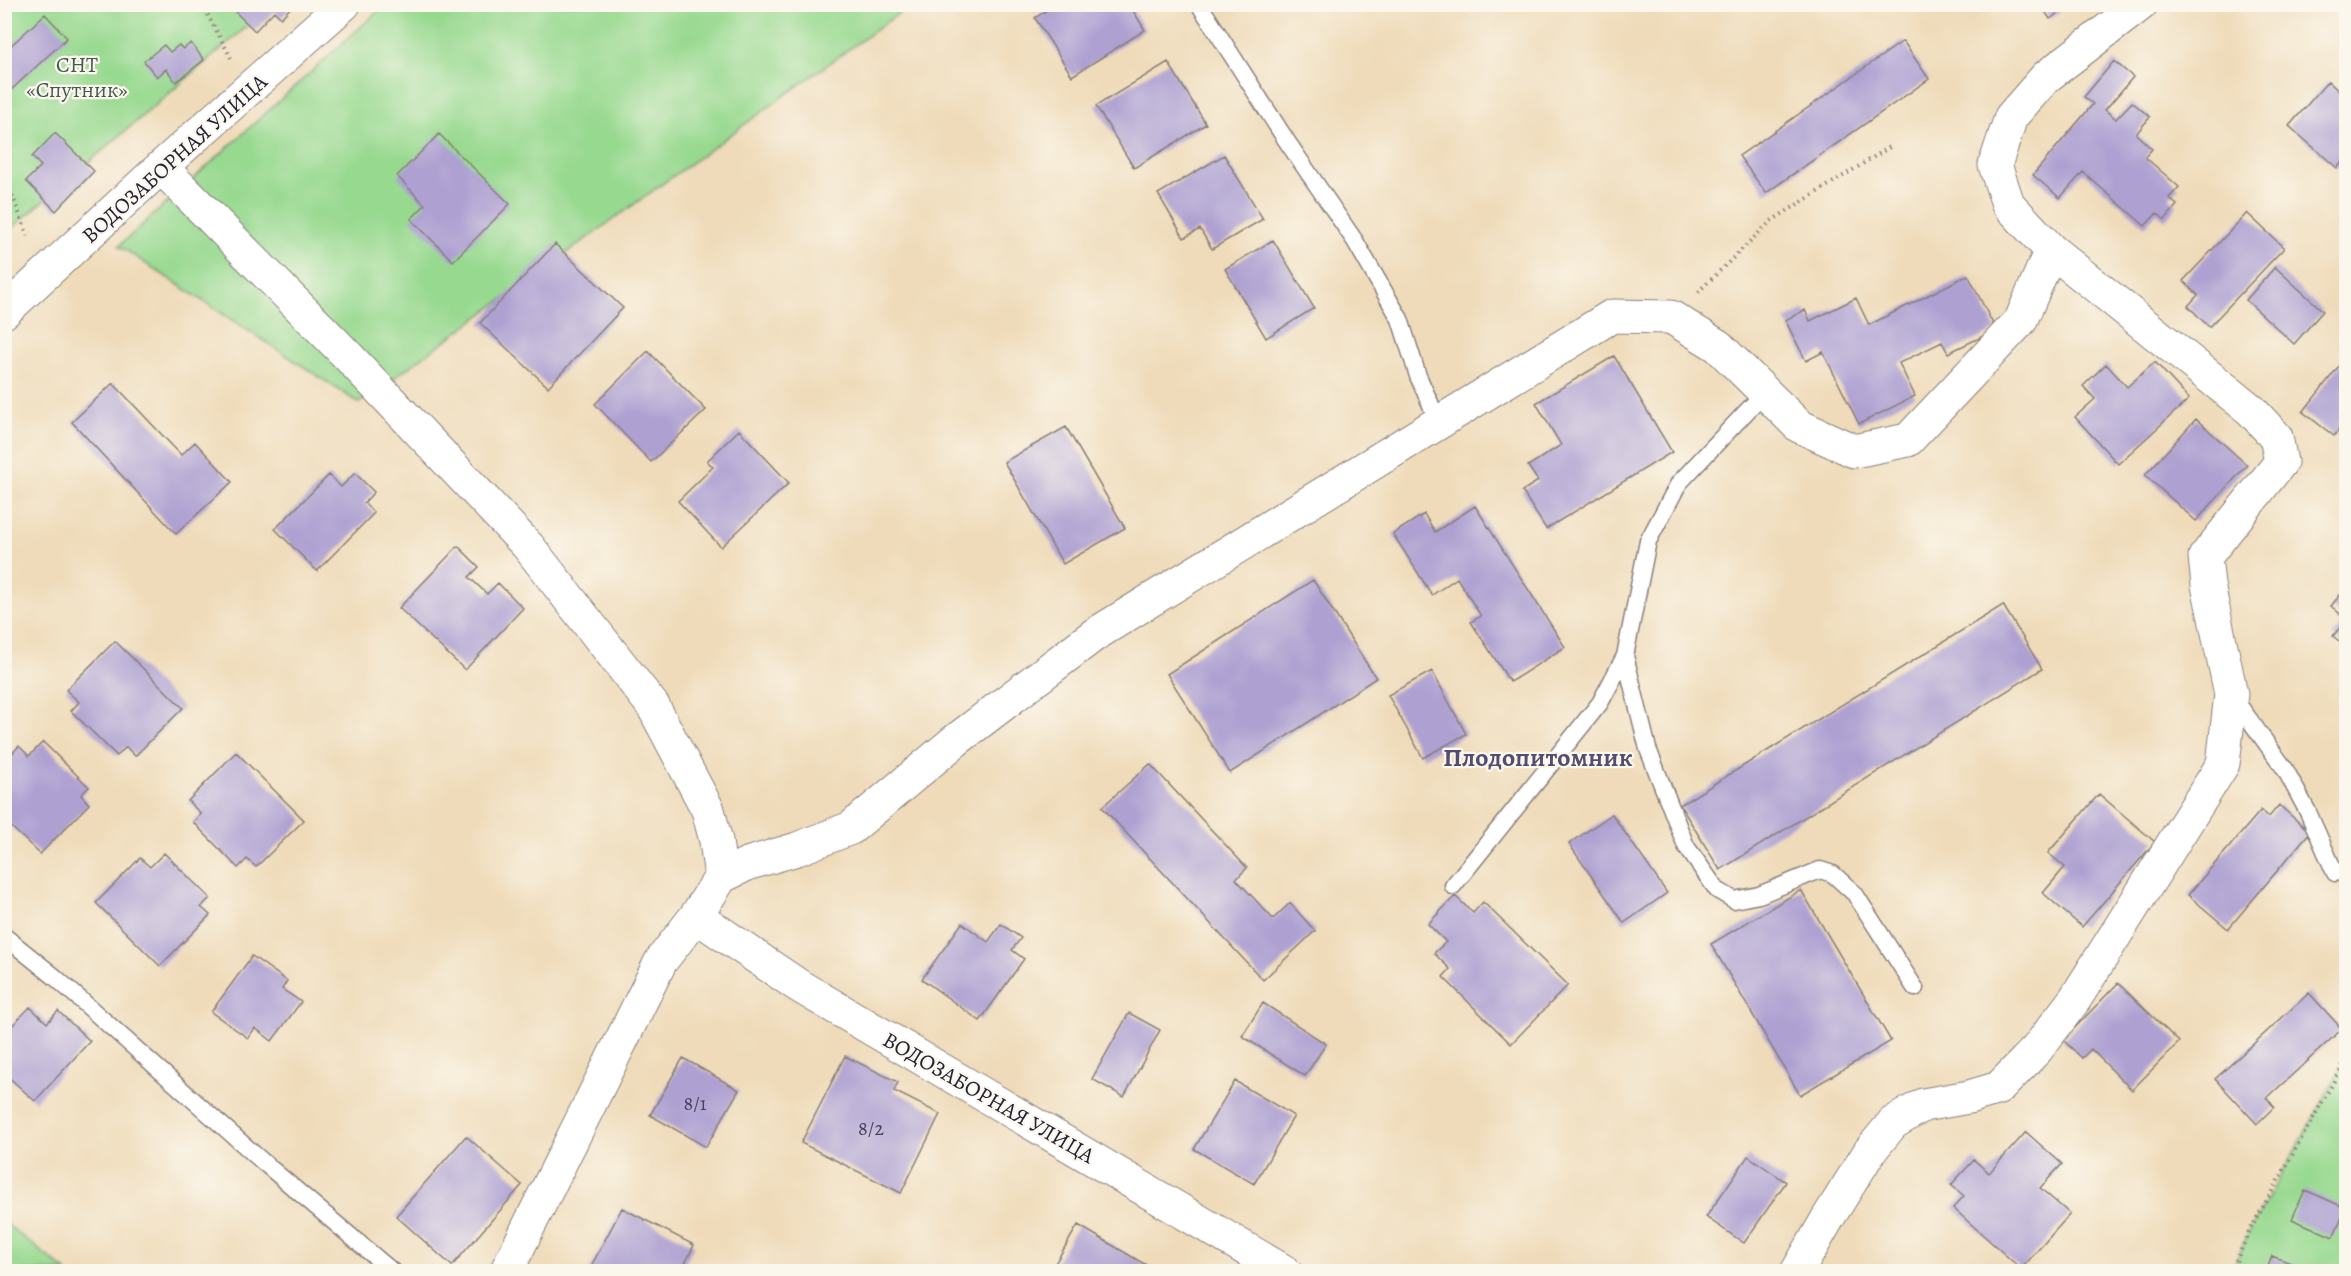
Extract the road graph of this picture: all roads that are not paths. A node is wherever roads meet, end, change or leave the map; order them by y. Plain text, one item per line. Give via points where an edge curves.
1 (344, 4) edge
2 (1199, 4) edge
3 (2141, 4) edge
4 (161, 167) junction
5 (2051, 250) junction
6 (4, 312) edge
7 (1765, 392) junction
8 (1439, 423) junction
9 (1625, 656) junction
10 (2231, 694) junction
11 (2335, 873) dead end
12 (721, 877) junction
13 (1453, 886) dead end
14 (696, 916) junction
15 (4, 936) edge
16 (1915, 988) dead end
17 (393, 1272) edge
18 (506, 1272) edge
19 (1285, 1272) edge
20 (1797, 1272) edge

1 - 4 street, ВОДОЗАБОРНАЯ УЛИЦА
2 - 8 lane via 1355,241 1400,319 1418,376
3 - 5 street via 2046,77 2011,117 1995,165 2008,204
4 - 6 street, ВОДОЗАБОРНАЯ УЛИЦА
4 - 12 street via 528,546 653,705 708,810
5 - 7 street via 2021,320 1908,440 1854,451 1800,426
5 - 10 street via 2251,410 2276,437 2281,462 2205,556
7 - 8 street via 1718,346 1671,317 1612,316
7 - 9 lane via 1679,483 1653,531
8 - 12 street via 1094,634 955,741 852,828 747,864
9 - 13 lane via 1600,703
9 - 16 lane via 1648,749 1686,846 1717,890 1734,900 1759,895 1820,870 1833,874 1855,894
10 - 11 lane via 2285,769
10 - 20 street via 2223,764 2075,999 2037,1049 2000,1088 1923,1105 1893,1123 1870,1151
12 - 14 street
14 - 18 street via 661,961
14 - 19 street, ВОДОЗАБОРНАЯ УЛИЦА via 799,986
15 - 17 lane

